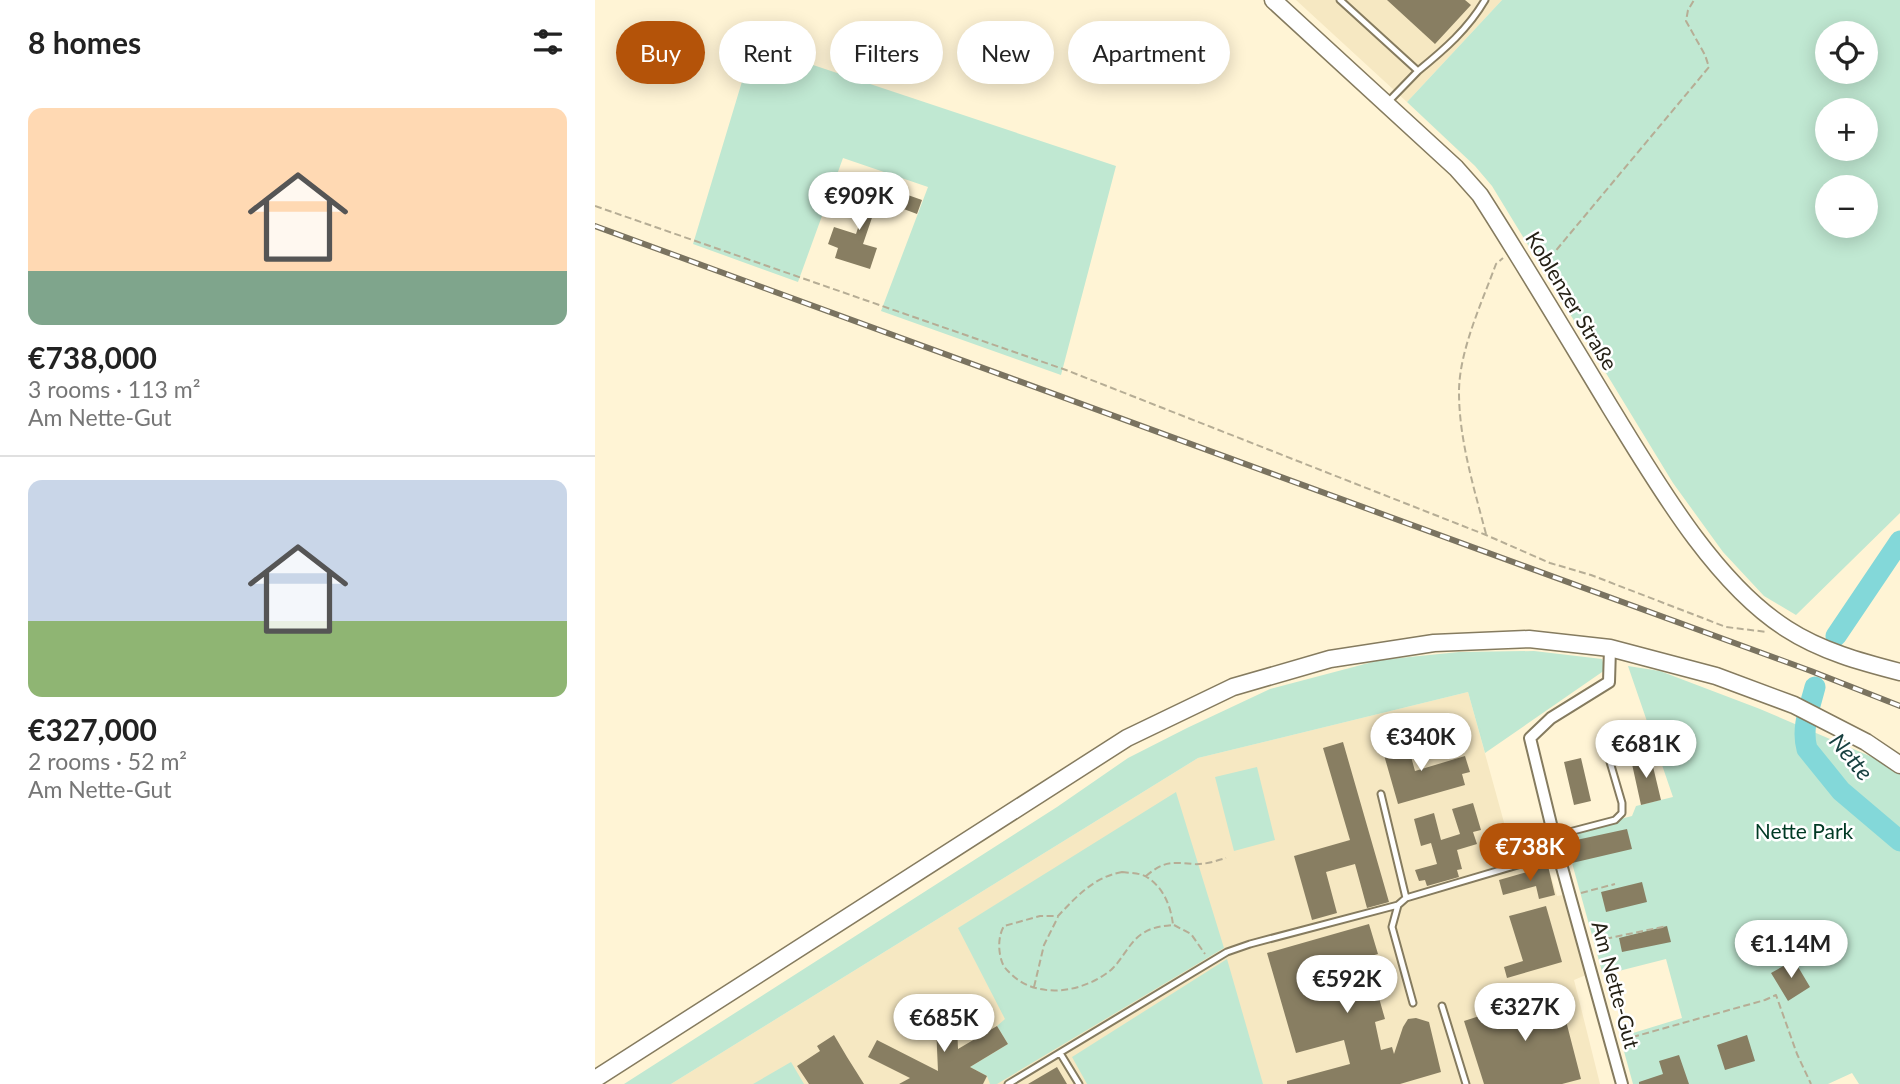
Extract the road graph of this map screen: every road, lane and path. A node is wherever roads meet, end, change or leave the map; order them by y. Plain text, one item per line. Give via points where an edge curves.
1 (1273, 0) edge
2 (1340, 0) edge
3 (1485, 0) edge
4 (1694, 0) edge
5 (1418, 71) junction
6 (1387, 104) junction
7 (595, 206) edge
8 (1505, 256) dead end
9 (1532, 279) junction
10 (1486, 535) junction
11 (1759, 625) dead end
12 (1610, 648) junction
13 (1900, 672) edge
14 (1630, 759) dead end
15 (1900, 765) edge
16 (1381, 794) dead end
17 (1554, 836) junction
18 (1558, 853) junction
19 (1226, 858) dead end
20 (1145, 876) junction
21 (1615, 884) dead end
22 (1570, 896) junction
23 (1406, 898) junction
24 (1398, 905) junction
25 (1058, 916) junction
26 (1173, 925) junction
27 (1667, 926) dead end
28 (1584, 944) junction
29 (1210, 962) junction
30 (1033, 988) junction
31 (1413, 1003) dead end
32 (1442, 1006) dead end
33 (1611, 1043) junction
34 (1060, 1053) junction
35 (595, 1079) edge
36 (1008, 1084) edge
37 (1079, 1084) edge
38 (1466, 1084) edge
39 (1622, 1084) edge
40 (1811, 1084) edge

1 - 6 main road, Koblenzer Straße
2 - 5 lane
3 - 5 lane via 1456,40
4 - 9 path via 1686,21 1709,67
5 - 6 lane
6 - 9 main road, Koblenzer Straße via 1480,195
7 - 10 path via 1066,370
8 - 10 path via 1496,264 1469,335 1458,390 1462,437
9 - 13 main road, Koblenzer Straße via 1660,489 1741,591 1767,615 1809,642
10 - 11 path via 1726,627 1769,632
12 - 15 main road via 1716,676 1794,705
12 - 17 street, Am Nette-Gut via 1609,682 1551,718 1530,738
12 - 35 main road via 1529,639 1434,643 1330,659 1233,688 1126,738
14 - 17 lane via 1610,762 1622,813 1615,820
16 - 23 lane
17 - 18 street, Am Nette-Gut
18 - 22 street, Am Nette-Gut
18 - 23 lane
19 - 20 path via 1193,864 1172,862
20 - 25 path via 1108,875 1080,893
20 - 26 path via 1166,897
21 - 22 path
22 - 28 street, Am Nette-Gut
23 - 24 lane
24 - 29 lane via 1250,944
24 - 31 lane via 1392,927
25 - 30 path via 1044,945
25 - 30 path via 1015,921 1001,930 1005,969
26 - 29 path via 1191,934
26 - 30 path via 1154,927 1140,935 1121,960 1095,981 1062,990
27 - 28 path
28 - 33 street, Am Nette-Gut
29 - 34 lane
32 - 38 lane
33 - 39 street, Am Nette-Gut
33 - 40 path via 1776,995
34 - 36 lane
34 - 37 lane

